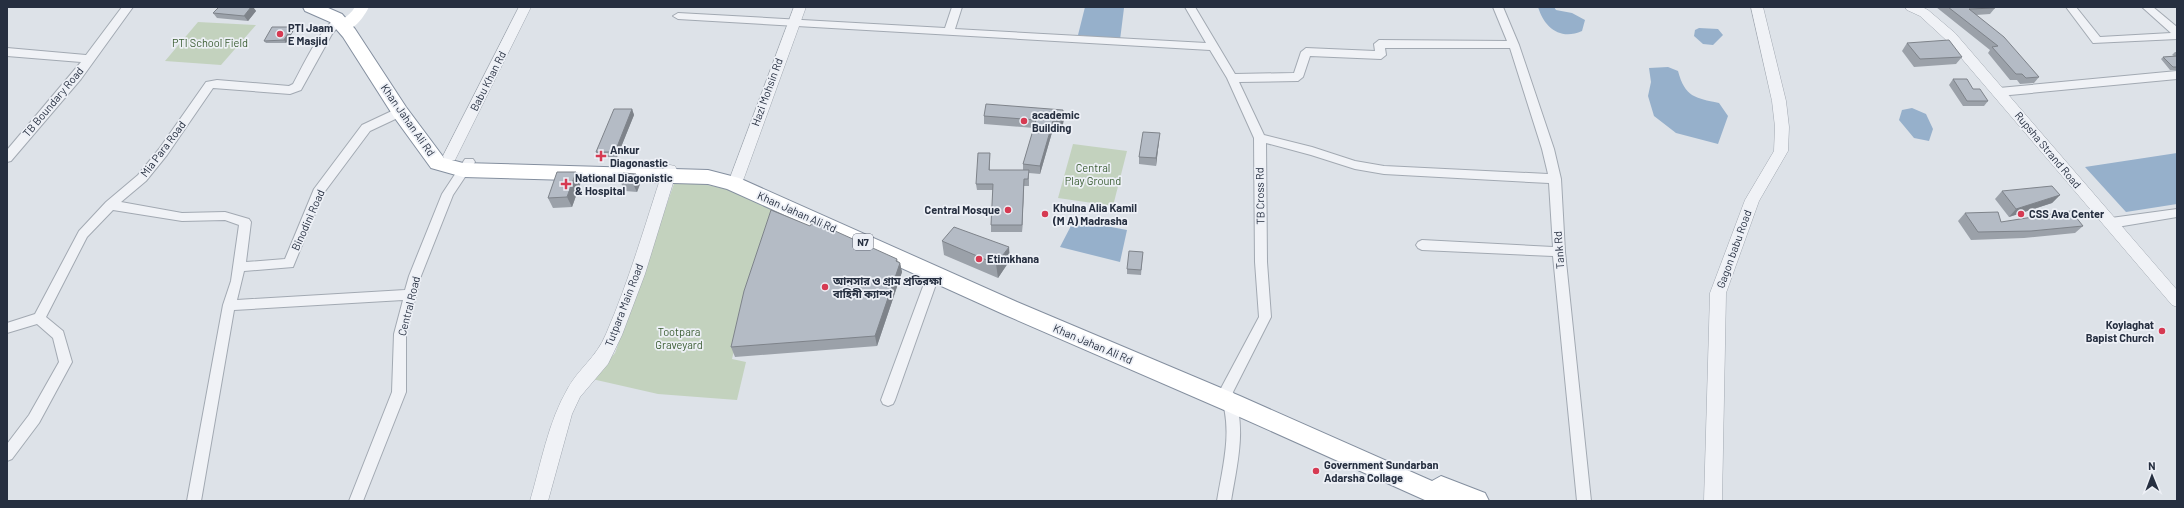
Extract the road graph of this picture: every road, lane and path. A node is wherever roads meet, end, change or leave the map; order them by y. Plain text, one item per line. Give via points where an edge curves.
1 (128, 7) edge
2 (311, 7) edge
3 (525, 7) edge
4 (722, 7) edge
5 (800, 7) edge
6 (957, 7) edge
7 (1190, 7) edge
8 (1498, 7) edge
9 (1757, 7) edge
10 (1911, 7) edge
11 (2071, 7) edge
12 (2147, 7) edge
13 (347, 16) edge
14 (678, 16) dead end
15 (720, 18) junction
16 (793, 21) junction
17 (949, 31) junction
18 (2177, 33) edge
19 (2177, 36) edge
20 (1514, 45) junction
21 (1215, 47) junction
22 (12, 53) edge
23 (88, 59) junction
24 (7, 63) edge
25 (2177, 75) edge
26 (1232, 78) junction
27 (1998, 92) junction
28 (400, 112) junction
29 (1260, 138) junction
30 (7, 158) edge
31 (461, 163) junction
32 (669, 172) junction
33 (737, 178) junction
34 (1555, 179) junction
35 (110, 205) junction
36 (2177, 213) edge
37 (2111, 224) junction
38 (1422, 245) dead end
39 (1559, 252) junction
40 (238, 267) junction
41 (934, 273) junction
42 (2171, 286) edge
43 (410, 295) junction
44 (2177, 301) edge
45 (229, 305) junction
46 (39, 318) junction
47 (7, 328) edge
48 (1229, 397) junction
49 (888, 400) dead end
50 (7, 455) edge
51 (194, 501) edge
52 (356, 501) edge
53 (540, 501) edge
54 (1224, 501) edge
55 (1452, 501) edge
56 (1477, 501) edge
57 (1584, 501) edge
58 (1713, 501) edge

1 - 23 street, TB Boundary Road
2 - 13 highway, Khan Jahan Ali Rd / N7
3 - 31 street, Babu Khan Rd
4 - 15 street
5 - 16 street, Hazi Mohsin Rd
6 - 17 street
7 - 21 street, TB Cross Rd
8 - 20 street, Tank Rd
9 - 58 street, Gagon babu Road via 1779,101 1781,151 1752,200 1718,293
10 - 27 street, Rupsha Strand Road via 1924,13 1950,36
11 - 19 street via 2097,41
12 - 18 street
13 - 28 highway, Khan Jahan Ali Rd / N7 via 356,42
13 - 31 highway, Khan Jahan Ali Rd via 430,134
13 - 35 street, Mia Para Road via 328,32 297,87 290,90 210,85 146,173
14 - 15 street
15 - 16 street
16 - 17 street
16 - 33 street, Hazi Mohsin Rd
17 - 21 street
20 - 26 street via 1378,44 1381,54 1306,52 1298,77
20 - 34 street, Tank Rd via 1548,149
21 - 26 street, TB Cross Rd
22 - 23 street
22 - 24 street
23 - 30 street, TB Boundary Road via 77,76
25 - 27 street
26 - 29 street, TB Cross Rd
27 - 37 street, Rupsha Strand Road
28 - 31 highway, Khan Jahan Ali Rd / N7 via 438,163
28 - 40 street, Binodini Road via 366,128 318,192 289,264
29 - 34 street via 1355,165 1384,170
29 - 48 street, TB Cross Rd via 1261,262 1265,318
31 - 32 highway, Khan Jahan Ali Rd / N7
31 - 43 street, Central Road via 415,276
32 - 33 highway, Khan Jahan Ali Rd / N7 via 713,171
32 - 41 highway, Khan Jahan Ali Rd / N7 via 732,183
32 - 53 street, Tutpara Main Road via 614,335 602,359 574,392 564,414
33 - 48 highway, Khan Jahan Ali Rd / N7
34 - 39 street, Tank Rd
35 - 40 street via 182,217 225,216 245,222
35 - 46 street, Mia Para Road via 83,234
36 - 37 street
37 - 42 street, Rupsha Strand Road
38 - 39 street
39 - 57 street, Tank Rd
40 - 45 street via 237,281
41 - 48 highway, Khan Jahan Ali Rd / N7 via 1010,308
41 - 49 street
42 - 44 street, Rupsha Strand Road
43 - 45 street
43 - 52 street, Central Road via 400,334 399,392
45 - 51 street
46 - 47 street
46 - 50 street via 59,335 66,362 34,419
48 - 54 street via 1234,425
48 - 55 highway, Khan Jahan Ali Rd / N7
48 - 56 highway, Khan Jahan Ali Rd / N7

